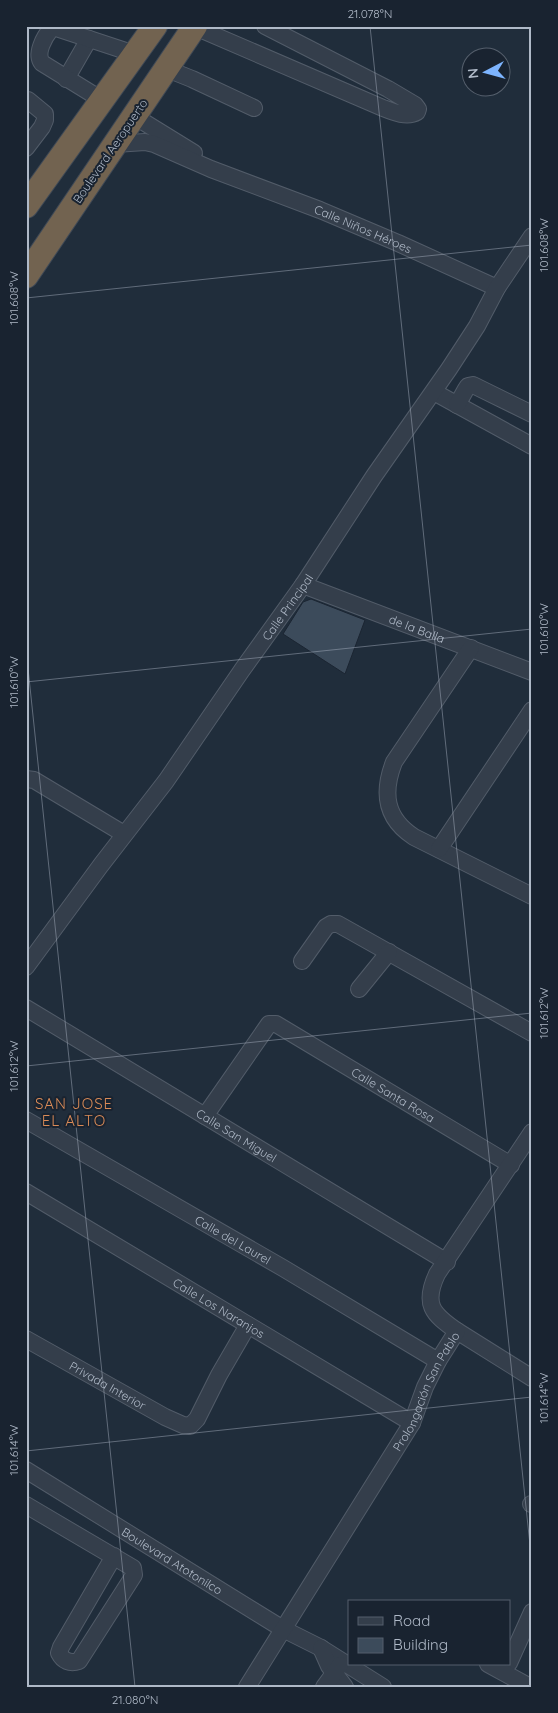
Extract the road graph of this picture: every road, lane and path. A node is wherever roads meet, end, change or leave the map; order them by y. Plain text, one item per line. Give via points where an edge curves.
1 (155, 26) edge
2 (195, 26) edge
3 (265, 26) edge
4 (89, 39) junction
5 (135, 54) junction
6 (167, 69) junction
7 (66, 79) junction
8 (28, 100) edge
9 (102, 100) junction
10 (254, 108) dead end
11 (134, 116) junction
12 (115, 144) junction
13 (26, 148) edge
14 (228, 174) junction
15 (26, 206) edge
16 (532, 236) edge
17 (525, 260) edge
18 (26, 276) edge
19 (497, 288) junction
20 (434, 392) junction
21 (457, 405) junction
22 (532, 414) edge
23 (532, 446) edge
24 (303, 586) junction
25 (471, 648) junction
26 (532, 672) edge
27 (532, 710) edge
28 (26, 779) edge
29 (124, 834) junction
30 (439, 849) junction
31 (532, 896) edge
32 (389, 952) junction
33 (302, 961) dead end
34 (26, 967) edge
35 (359, 988) dead end
36 (26, 1008) edge
37 (532, 1033) edge
38 (205, 1116) junction
39 (26, 1120) edge
40 (532, 1132) edge
41 (510, 1166) junction
42 (26, 1192) edge
43 (447, 1262) junction
44 (248, 1325) junction
45 (457, 1331) junction
46 (26, 1339) edge
47 (438, 1361) junction
48 (532, 1378) edge
49 (412, 1423) junction
50 (26, 1470) edge
51 (26, 1505) edge
52 (141, 1542) junction
53 (120, 1560) junction
54 (532, 1612) edge
55 (283, 1629) junction
56 (510, 1663) edge
57 (492, 1666) edge
58 (506, 1672) edge
59 (334, 1674) edge
60 (247, 1687) edge
61 (345, 1687) edge
62 (383, 1687) edge
63 (530, 1687) edge

1 - 5 highway
2 - 3 street via 383,108 410,115 417,112 415,105 388,89
2 - 6 highway, Boulevard Aeropuerto
4 - 5 street
4 - 7 street
4 - 7 street via 56,28 48,32 38,59
5 - 9 highway
6 - 10 street
6 - 11 highway, Boulevard Aeropuerto
7 - 9 street
8 - 13 street via 45,114 45,120
9 - 15 highway
11 - 12 highway, Boulevard Aeropuerto
11 - 14 street, Calle Niños Héroes
12 - 14 street, Calle Niños Héroes via 146,142
12 - 18 highway, Boulevard Aeropuerto
14 - 19 street, Calle Niños Héroes via 390,239
16 - 17 street, Calle Principal
17 - 19 street, Calle Principal
19 - 20 street, Calle Principal
20 - 21 street
20 - 24 street, Calle Principal via 374,476
21 - 22 street via 466,388 473,386
21 - 23 street
24 - 25 street, de la Balla
24 - 29 street, Calle Principal via 191,746
25 - 26 street, de la Balla
25 - 30 street via 394,762 390,773 388,804 394,818 414,837
27 - 30 street
28 - 29 street via 34,780
29 - 34 street, Calle Principal
30 - 31 street
32 - 33 street via 338,924 331,924 326,926
32 - 35 street
32 - 37 street
36 - 38 street, Calle San Miguel
38 - 41 street, Calle Santa Rosa via 269,1024 276,1024
38 - 43 street, Calle San Miguel
39 - 47 street, Calle del Laurel
40 - 41 street, Prolongación San Pablo
41 - 43 street, Prolongación San Pablo
42 - 44 street, Calle Los Naranjos
43 - 45 street, Prolongación San Pablo via 437,1274 430,1297 438,1318
44 - 46 street, Privada Interior via 198,1419 190,1426 165,1417
44 - 49 street, Calle Los Naranjos
45 - 47 street, Prolongación San Pablo
45 - 48 street
47 - 49 street, Prolongación San Pablo via 424,1387
49 - 55 street, Prolongación San Pablo
50 - 52 street, Boulevard Atotonilco
51 - 53 street
52 - 53 street
52 - 55 street, Boulevard Atotonilco
53 - 53 street via 133,1568 134,1575 79,1661 67,1662 59,1653 61,1647
54 - 56 street
55 - 59 street, Boulevard Atotonilco via 321,1648
55 - 60 street, Prolongación San Pablo
57 - 58 street
58 - 63 street
59 - 61 street, Boulevard Atotonilco
59 - 62 street, Boulevard Atotonilco

